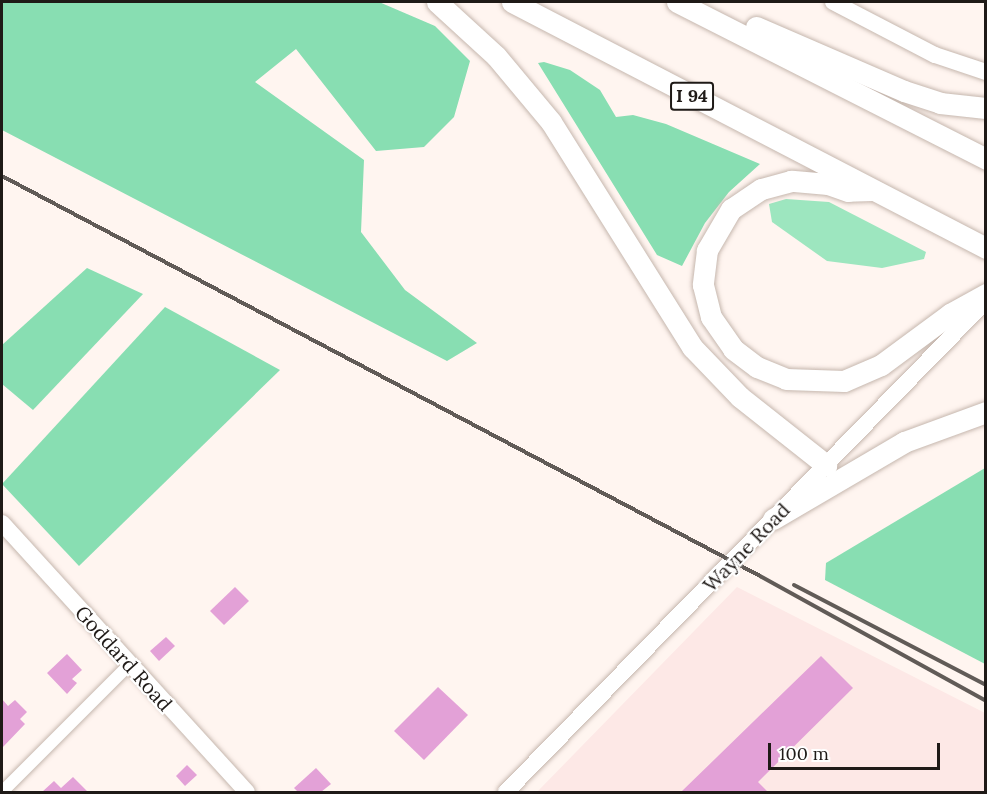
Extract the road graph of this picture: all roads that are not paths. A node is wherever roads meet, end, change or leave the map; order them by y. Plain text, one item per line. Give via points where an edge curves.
1 (437, 2) edge
2 (512, 2) edge
3 (677, 2) edge
4 (705, 2) edge
5 (833, 2) edge
6 (986, 72) edge
7 (986, 108) edge
8 (986, 159) edge
9 (872, 190) junction
10 (985, 248) edge
11 (986, 294) edge
12 (986, 301) edge
13 (986, 412) edge
14 (826, 465) junction
15 (773, 519) junction
16 (4, 530) edge
17 (130, 664) junction
18 (2, 792) edge
19 (247, 792) edge
20 (506, 792) edge

1 - 14 highway via 496,56 551,122 692,347 740,398
2 - 9 highway, I 94
3 - 8 highway
4 - 7 highway via 904,92 940,103
5 - 6 main road via 935,55
9 - 10 highway, I 94
9 - 11 highway via 848,191 828,184 791,181 761,189 731,209 707,250 703,285 711,318 733,349 756,367 786,379 844,381 881,365 950,314
12 - 14 main road, Wayne Road
13 - 15 highway via 904,442
14 - 15 main road, Wayne Road
15 - 20 main road, Wayne Road
16 - 17 main road, Goddard Road
17 - 18 street
17 - 19 main road, Goddard Road

